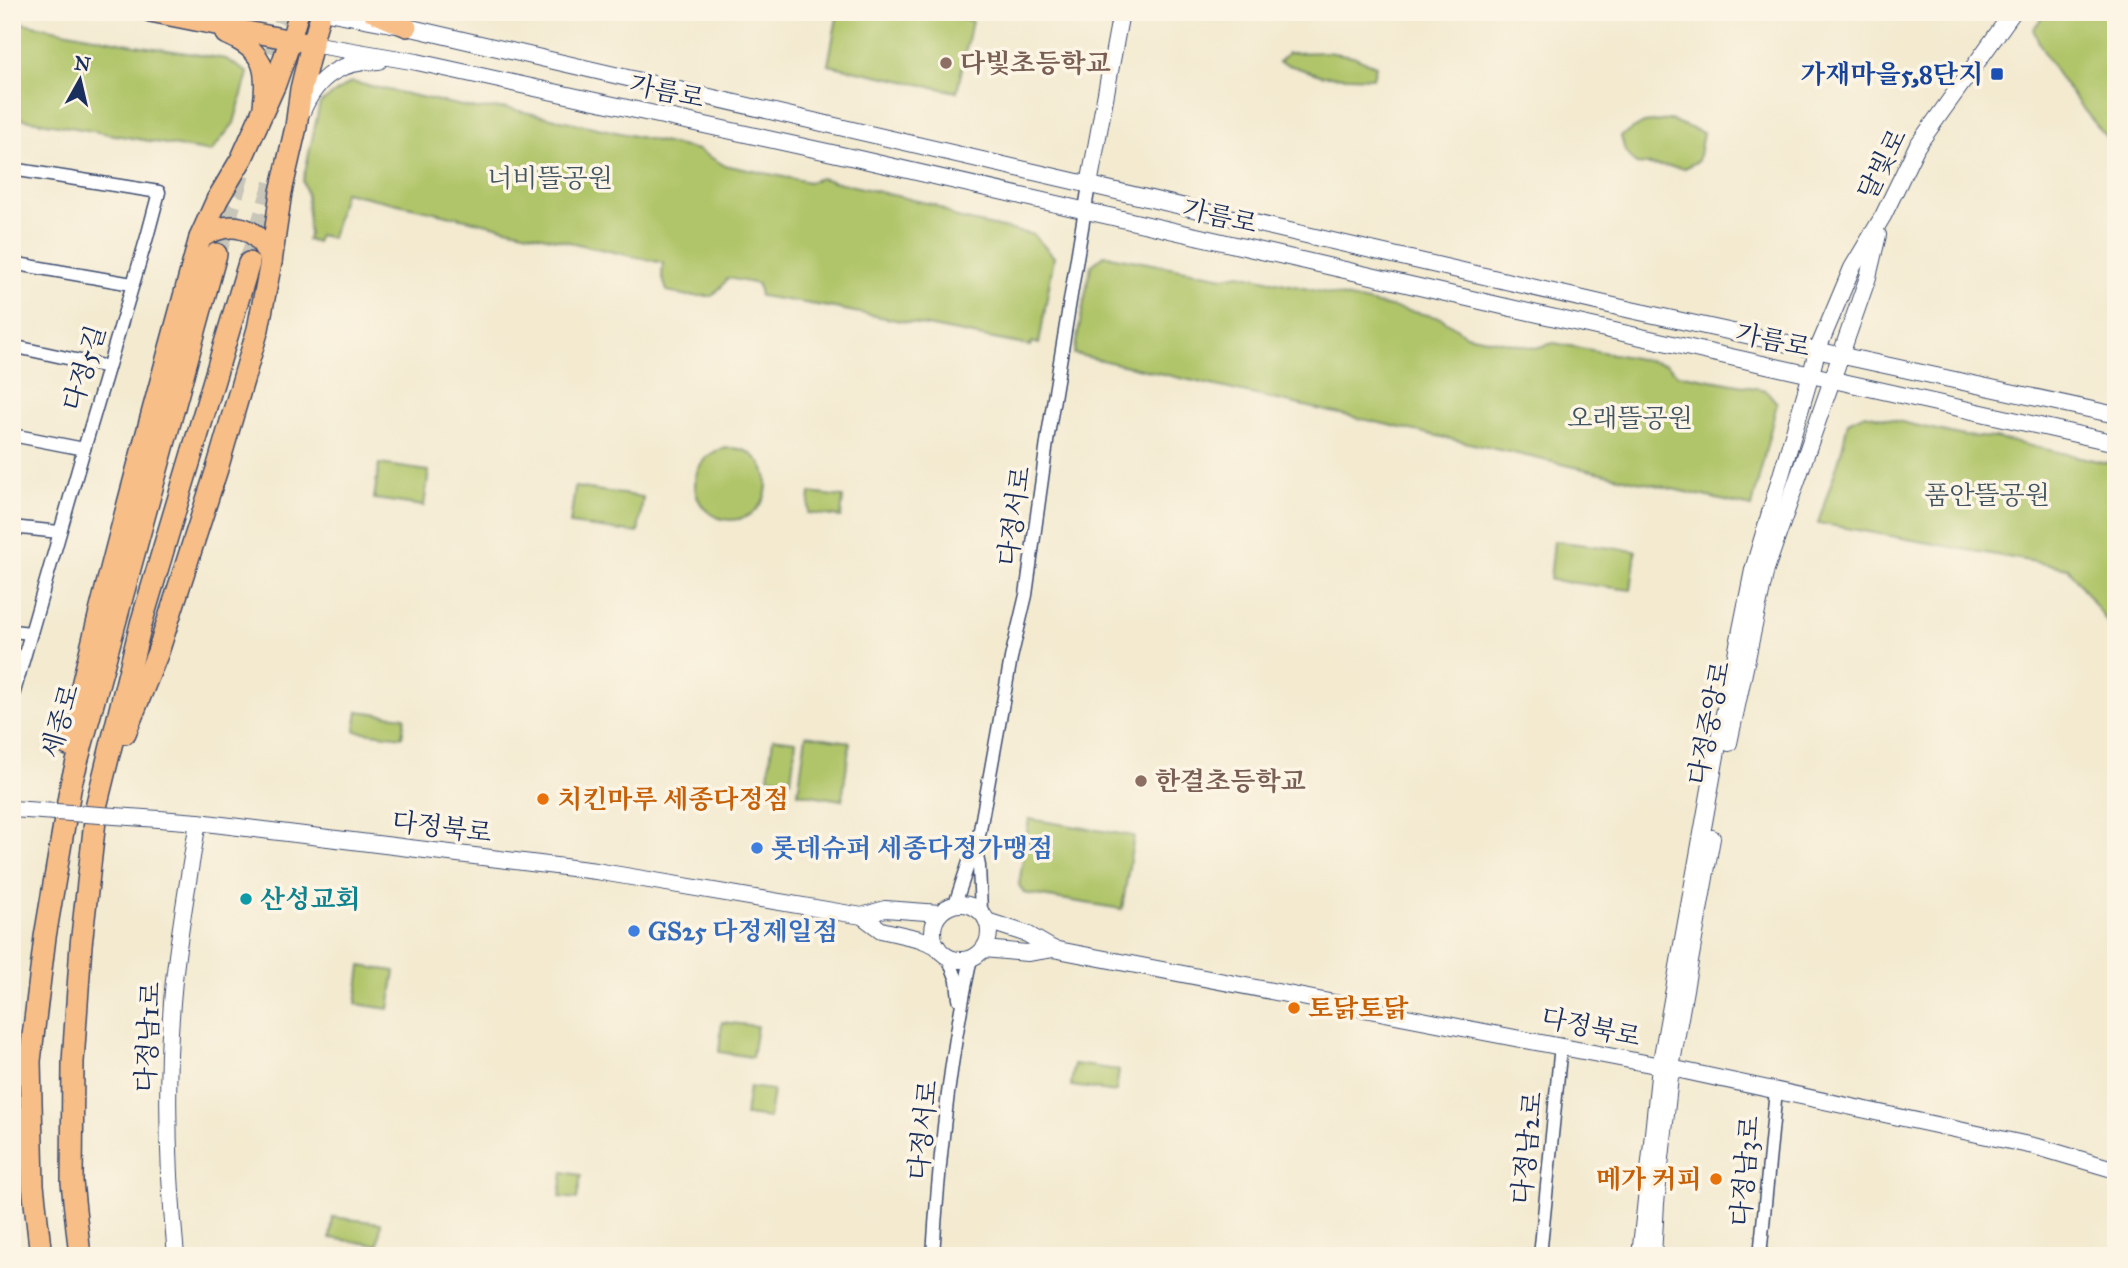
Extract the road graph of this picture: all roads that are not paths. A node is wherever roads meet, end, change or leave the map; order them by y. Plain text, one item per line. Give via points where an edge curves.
1 (150, 12) edge
2 (299, 12) edge
3 (321, 12) edge
4 (327, 12) edge
5 (372, 12) edge
6 (1121, 12) edge
7 (2013, 12) edge
8 (192, 19) junction
9 (407, 27) junction
10 (290, 39) junction
11 (312, 44) junction
12 (417, 62) junction
13 (262, 114) junction
14 (296, 127) junction
15 (12, 169) edge
16 (1090, 185) junction
17 (1085, 211) junction
18 (1883, 216) junction
19 (200, 238) junction
20 (216, 254) tunnel mouth
21 (271, 262) junction
22 (12, 263) edge
23 (249, 263) tunnel mouth
24 (132, 285) junction
25 (12, 346) edge
26 (1818, 351) junction
27 (1839, 356) junction
28 (108, 367) junction
29 (1811, 374) junction
30 (1832, 379) junction
31 (2116, 415) edge
32 (12, 435) edge
33 (2116, 443) edge
34 (84, 449) junction
35 (12, 527) edge
36 (59, 532) junction
37 (12, 631) edge
38 (31, 633) junction
39 (12, 699) edge
40 (97, 803) junction
41 (12, 809) edge
42 (198, 822) junction
43 (976, 852) junction
44 (955, 904) junction
45 (940, 913) junction
46 (862, 916) junction
47 (984, 916) junction
48 (45, 937) junction
49 (1053, 949) junction
50 (943, 951) junction
51 (978, 953) junction
52 (960, 1010) junction
53 (1561, 1045) junction
54 (1665, 1067) junction
55 (1776, 1090) junction
56 (2116, 1170) edge
57 (41, 1256) edge
58 (80, 1256) edge
59 (176, 1256) edge
60 (933, 1256) edge
61 (1540, 1256) edge
62 (1640, 1256) edge
63 (1653, 1256) edge
64 (1760, 1256) edge

1 - 8 main road
2 - 10 main road
3 - 11 main road
4 - 9 street, 가름로
5 - 9 main road
6 - 16 street
7 - 18 street, 달빛로 via 1917,146
8 - 10 main road
8 - 13 main road via 244,42 259,57 265,74
9 - 16 street, 가름로
10 - 11 main road
10 - 13 highway
11 - 12 street, 가름로
11 - 14 highway
12 - 14 street via 368,61 329,73 309,96
12 - 17 street, 가름로
13 - 19 highway
14 - 21 highway
15 - 24 street, 다정5길 via 159,192
16 - 17 street, 다정서로
16 - 26 street, 가름로
17 - 29 street, 가름로
17 - 43 street, 다정서로 via 1026,594
18 - 26 street, 달빛로 via 1852,268
18 - 27 street, 다정중앙로 via 1868,277
19 - 21 highway via 231,226 248,231 266,247
19 - 48 highway via 107,581 68,746 50,845
20 - 48 highway, 세종로 via 71,784
21 - 40 highway via 258,329 217,469 158,652
22 - 24 street
23 - 40 highway, 세종로 via 141,624
24 - 28 street, 다정5길
25 - 28 street
26 - 27 street, 가름로
26 - 29 street, 다정중앙로
27 - 30 street, 다정중앙로
27 - 31 street, 가름로
28 - 34 street, 다정5길
29 - 30 street, 가름로
29 - 54 street, 다정중앙로 via 1753,569 1719,739
30 - 33 street, 가름로
30 - 54 street, 다정중앙로 via 1766,569
32 - 34 street
34 - 36 street, 다정5길
35 - 36 street
36 - 38 street, 다정5길
37 - 38 street
38 - 39 street, 다정5길
40 - 58 highway, 세종로 via 73,1062 72,1182
41 - 42 street, 다정북로, bridge
42 - 46 street, 다정북로 via 596,871
42 - 59 street, 다정남1로 via 174,981 170,1044 171,1209
43 - 44 street
43 - 47 street
44 - 45 street
44 - 47 street
45 - 46 street via 885,909
45 - 50 street via 933,929
46 - 50 street via 881,930 920,939
47 - 49 street
47 - 51 street via 989,940
48 - 57 highway, 세종로 via 30,1061 33,1185
49 - 51 street
49 - 53 street, 다정북로
50 - 51 street via 964,960
50 - 52 street via 957,980
51 - 52 street
52 - 60 street, 다정서로
53 - 54 street, 다정북로
53 - 61 street, 다정남2로
54 - 55 street, 다정북로
54 - 62 street, 다정중앙로
54 - 63 street, 다정중앙로
55 - 56 street, 다정북로 via 2038,1147
55 - 64 street, 다정남3로

